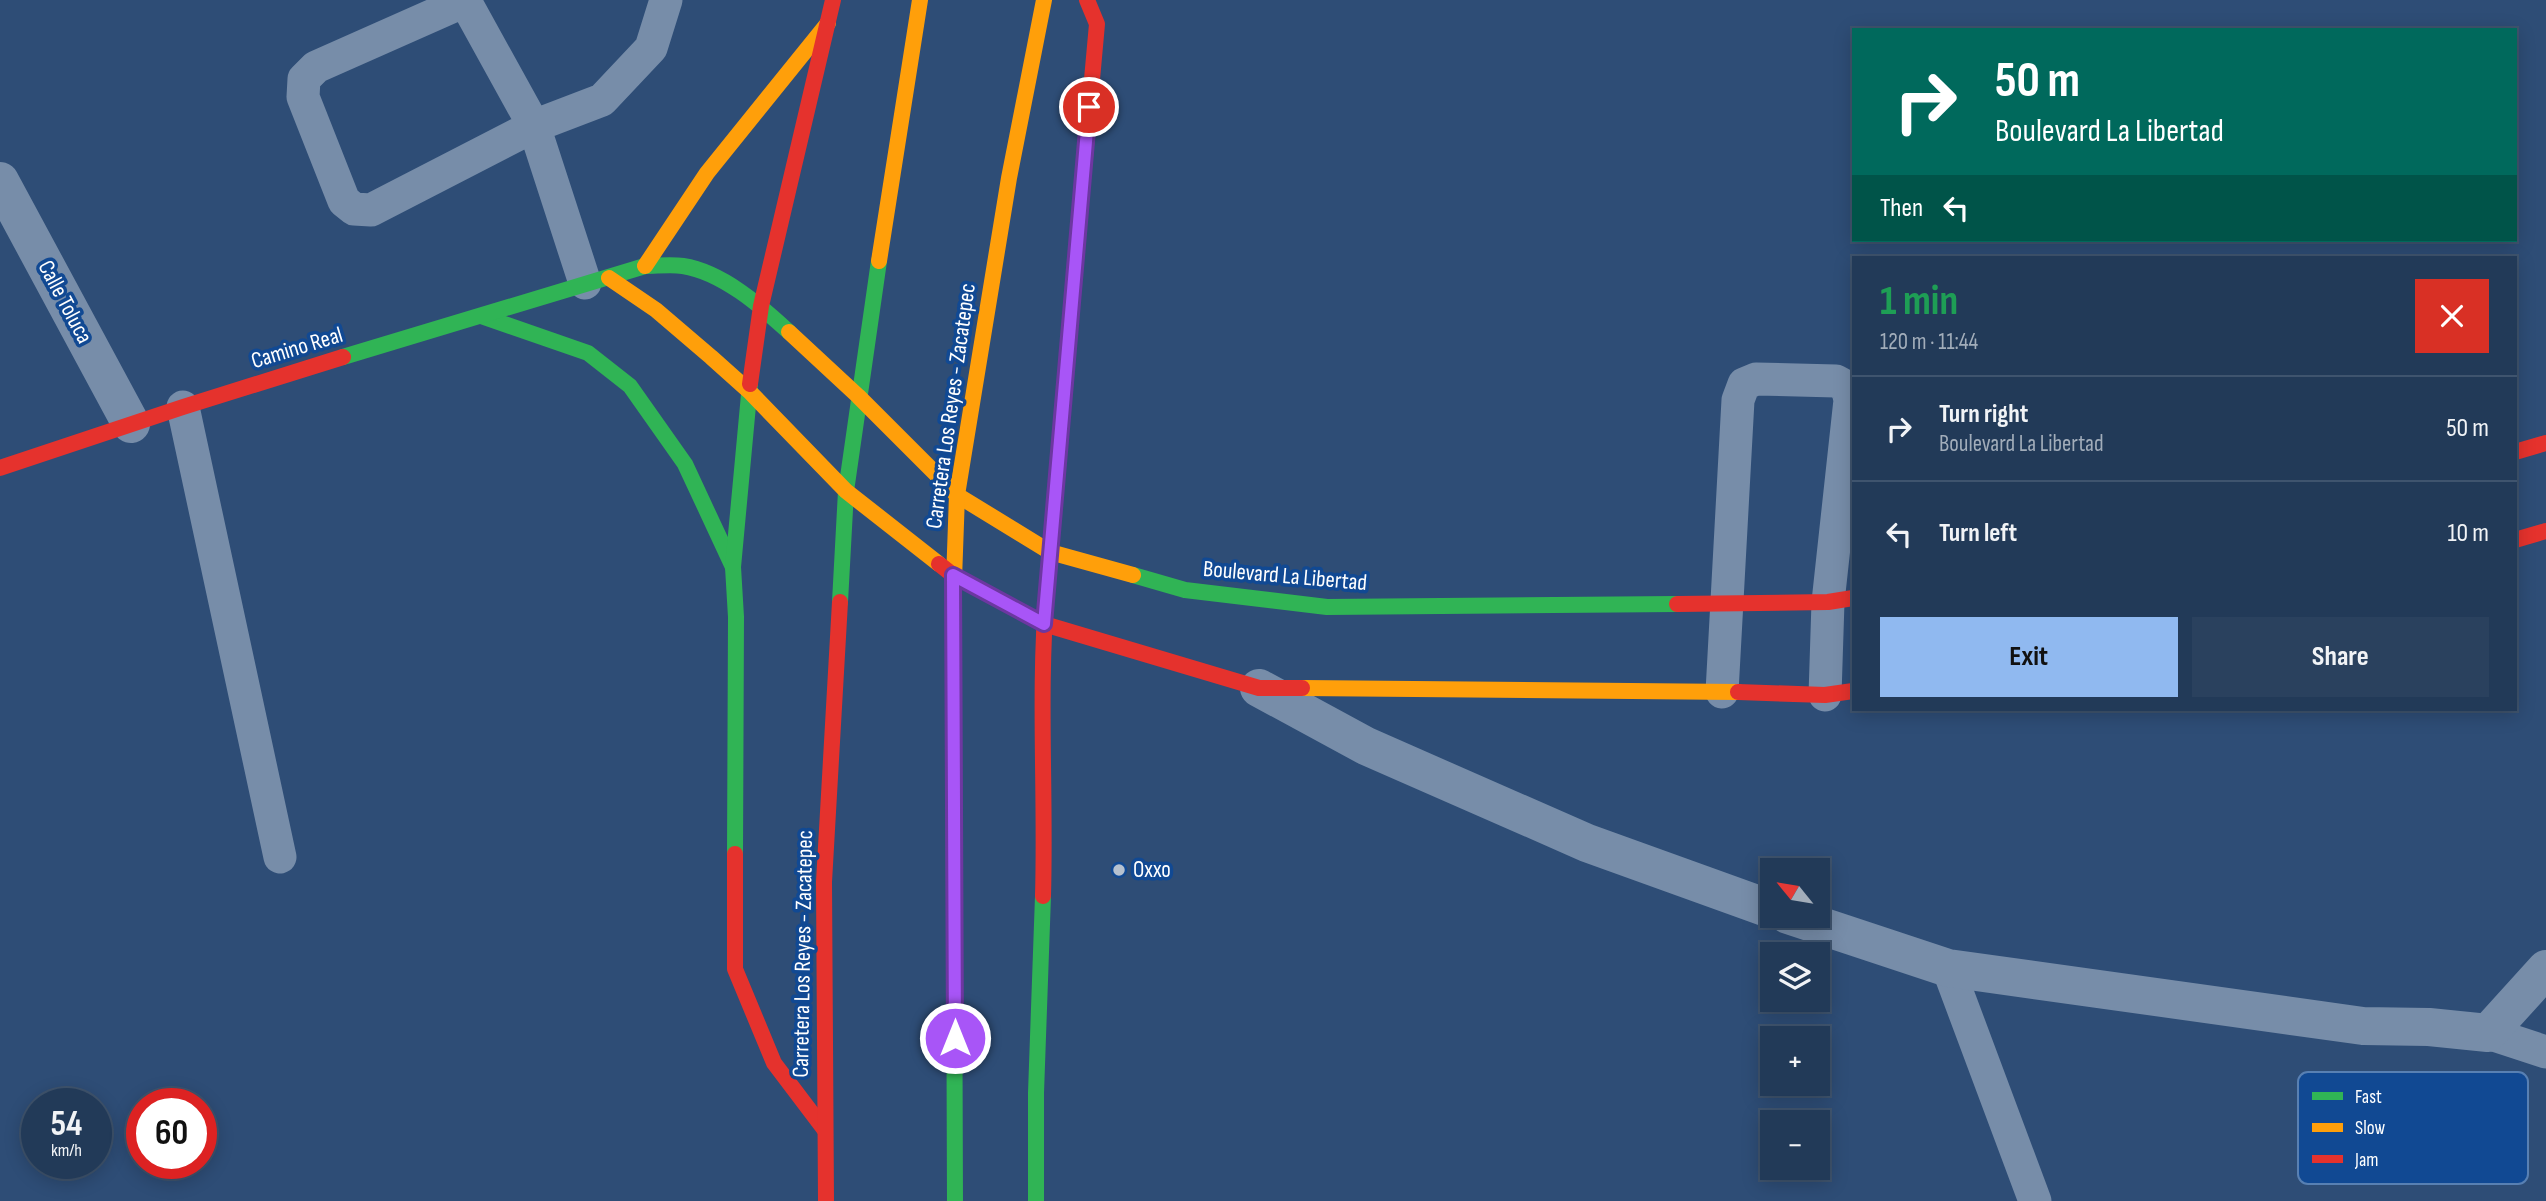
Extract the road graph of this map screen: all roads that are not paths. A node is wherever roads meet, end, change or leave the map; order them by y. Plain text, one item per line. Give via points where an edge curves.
1 (666, 0) edge
2 (833, 0) edge
3 (920, 0) edge
4 (1044, 0) edge
5 (1087, 0) edge
6 (467, 1) edge
7 (828, 23) junction
8 (534, 126) junction
9 (0, 181) edge
10 (645, 266) junction
11 (597, 281) junction
12 (761, 306) junction
13 (481, 316) junction
14 (749, 391) junction
15 (858, 396) junction
16 (183, 407) junction
17 (131, 424) junction
18 (2546, 443) edge
19 (2517, 451) edge
20 (0, 468) edge
21 (846, 491) junction
22 (957, 495) junction
23 (2546, 531) edge
24 (2517, 539) edge
25 (1050, 552) junction
26 (733, 567) junction
27 (953, 575) junction
28 (1840, 600) edge
29 (1727, 602) junction
30 (1044, 624) junction
31 (1259, 688) junction
32 (1722, 692) junction
33 (1839, 693) edge
34 (280, 857) dead end
35 (1760, 905) edge
36 (1827, 928) edge
37 (1948, 968) junction
38 (2546, 969) edge
39 (2488, 1033) junction
40 (2546, 1052) edge
41 (824, 1129) junction
42 (826, 1201) edge
43 (955, 1201) edge
44 (1036, 1201) edge
45 (2035, 1201) edge

1 - 8 lane via 651,48 602,100
2 - 7 main road
3 - 15 main road, Carretera Los Reyes - Zacatepec
4 - 22 main road, Carretera Los Reyes - Zacatepec via 1009,178
5 - 25 main road via 1097,24
6 - 8 lane
6 - 8 lane via 316,67 304,79 303,97 344,201 354,209 371,210
7 - 10 main road via 707,173
7 - 12 main road
8 - 11 lane
9 - 17 street, Calle Toluca
10 - 11 main road, Camino Real
10 - 12 main road, Camino Real via 698,271 721,279
11 - 13 main road, Camino Real
11 - 14 main road via 656,310
12 - 14 main road
12 - 15 main road, Camino Real
13 - 16 main road, Camino Real
13 - 26 main road via 588,353 630,386 685,464
14 - 21 main road
14 - 26 main road
15 - 21 main road, Carretera Los Reyes - Zacatepec
15 - 22 main road, Boulevard La Libertad
16 - 17 main road, Camino Real
16 - 34 lane
17 - 20 main road, Camino Real
18 - 19 main road
21 - 27 main road
21 - 41 main road, Carretera Los Reyes - Zacatepec via 824,882
22 - 25 main road, Boulevard La Libertad
22 - 27 main road, Carretera Los Reyes - Zacatepec
23 - 24 main road
25 - 29 main road, Boulevard La Libertad via 1185,590 1327,607
25 - 30 main road
26 - 41 main road via 735,969 774,1063
27 - 30 main road
27 - 43 main road, Carretera Los Reyes - Zacatepec
28 - 29 main road, Boulevard La Libertad
28 - 29 lane via 1847,387 1836,381 1756,379 1744,384 1738,400
28 - 33 lane
29 - 32 lane
30 - 31 main road
30 - 44 main road via 1045,825 1035,1093
31 - 32 main road
31 - 35 street via 1366,747 1574,838
32 - 33 main road
36 - 37 street
37 - 39 street via 2363,1026
37 - 45 lane
38 - 39 street
39 - 40 lane
41 - 42 main road, Carretera Los Reyes - Zacatepec

